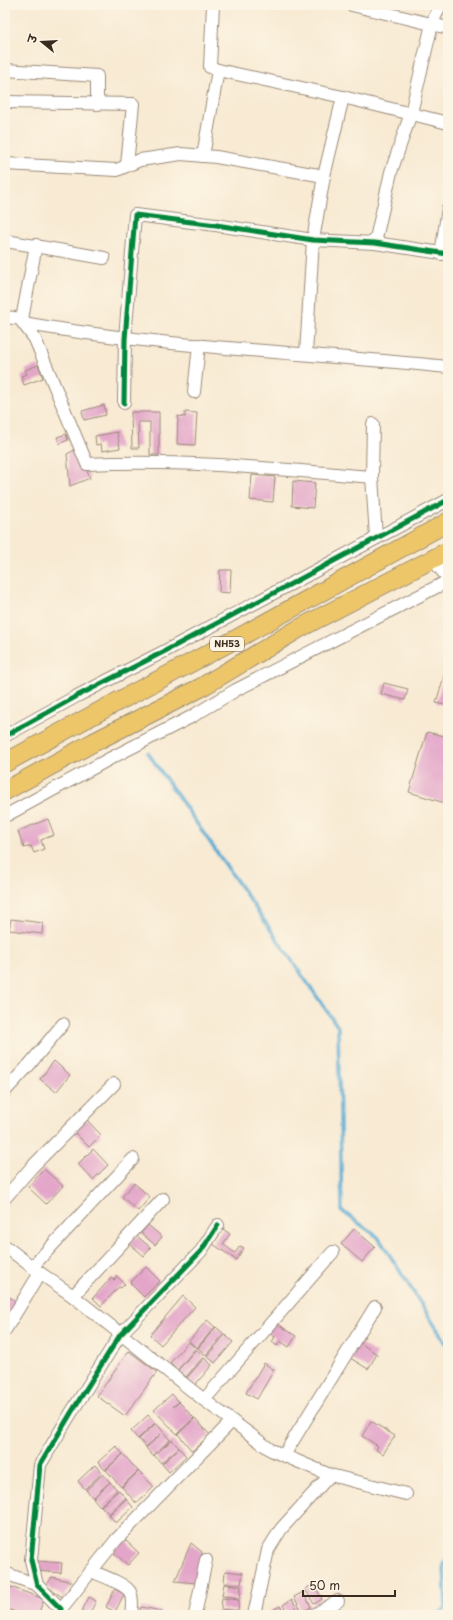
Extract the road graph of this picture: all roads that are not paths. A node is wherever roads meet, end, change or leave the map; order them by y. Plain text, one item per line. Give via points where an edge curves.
1 (213, 5) edge
2 (352, 5) edge
3 (440, 5) edge
4 (432, 24) junction
5 (448, 28) edge
6 (5, 70) edge
7 (218, 70) junction
8 (343, 96) junction
9 (5, 102) edge
10 (97, 104) junction
11 (411, 113) junction
12 (448, 123) edge
13 (203, 156) junction
14 (5, 164) edge
15 (128, 165) junction
16 (324, 176) junction
17 (448, 208) edge
18 (313, 240) junction
19 (6, 241) dead end
20 (375, 243) junction
21 (36, 246) junction
22 (444, 254) edge
23 (104, 258) dead end
24 (5, 317) edge
25 (22, 321) junction
26 (125, 339) junction
27 (199, 345) junction
28 (306, 354) junction
29 (448, 367) edge
30 (194, 392) dead end
31 (124, 403) dead end
32 (373, 424) dead end
33 (372, 477) junction
34 (448, 500) edge
35 (448, 522) edge
36 (376, 537) junction
37 (440, 555) edge
38 (448, 578) edge
39 (448, 581) edge
40 (5, 736) edge
41 (5, 763) edge
42 (5, 791) edge
43 (5, 816) edge
44 (63, 1024) dead end
45 (114, 1084) dead end
46 (5, 1091) edge
47 (133, 1159) dead end
48 (5, 1198) edge
49 (164, 1199) dead end
50 (218, 1224) dead end
51 (5, 1246) edge
52 (333, 1252) dead end
53 (36, 1270) junction
54 (73, 1296) junction
55 (375, 1307) dead end
56 (5, 1330) edge
57 (120, 1334) junction
58 (204, 1400) junction
59 (232, 1422) junction
60 (284, 1455) junction
61 (330, 1475) junction
62 (406, 1494) dead end
63 (206, 1560) dead end
64 (91, 1571) junction
65 (5, 1573) edge
66 (37, 1586) junction
67 (338, 1601) dead end
68 (60, 1612) edge
69 (131, 1615) edge
70 (194, 1615) edge
71 (254, 1615) edge
72 (314, 1615) edge

1 - 7 street via 210,67
2 - 4 street
3 - 4 street
4 - 5 street
4 - 11 street
6 - 10 street via 98,76
7 - 8 street
7 - 13 street
8 - 11 street
8 - 16 street
9 - 10 street
10 - 15 street via 133,104
11 - 12 street
11 - 20 street via 391,172
13 - 15 street via 180,154 140,160
13 - 16 street
14 - 15 street via 117,170
16 - 18 street
17 - 22 street
18 - 20 street
18 - 26 street via 135,215
18 - 28 street
19 - 21 street
20 - 22 street
21 - 23 street
21 - 25 street
24 - 25 street
25 - 26 street
25 - 33 street via 35,339 87,464 131,462 215,465
26 - 27 street
26 - 31 street
27 - 28 street
27 - 30 street
28 - 29 street
32 - 33 street
33 - 36 street
34 - 36 street
35 - 41 highway, NH53
36 - 40 street
37 - 38 street
37 - 42 highway, NH53 via 300,628 200,688
39 - 43 street via 236,690
44 - 46 street
45 - 48 street
47 - 53 street
49 - 54 street
50 - 57 street via 201,1250
51 - 53 street
52 - 58 street
53 - 54 street
53 - 56 street
54 - 57 street
55 - 60 street
57 - 58 street
57 - 66 street via 40,1465 31,1560
58 - 59 street
59 - 60 street via 271,1450
59 - 64 street via 116,1540
60 - 61 street
61 - 62 street
61 - 71 street via 281,1529 268,1550
63 - 70 street
64 - 68 street
64 - 69 street via 125,1587 130,1592
65 - 66 street
66 - 68 street
67 - 72 street

